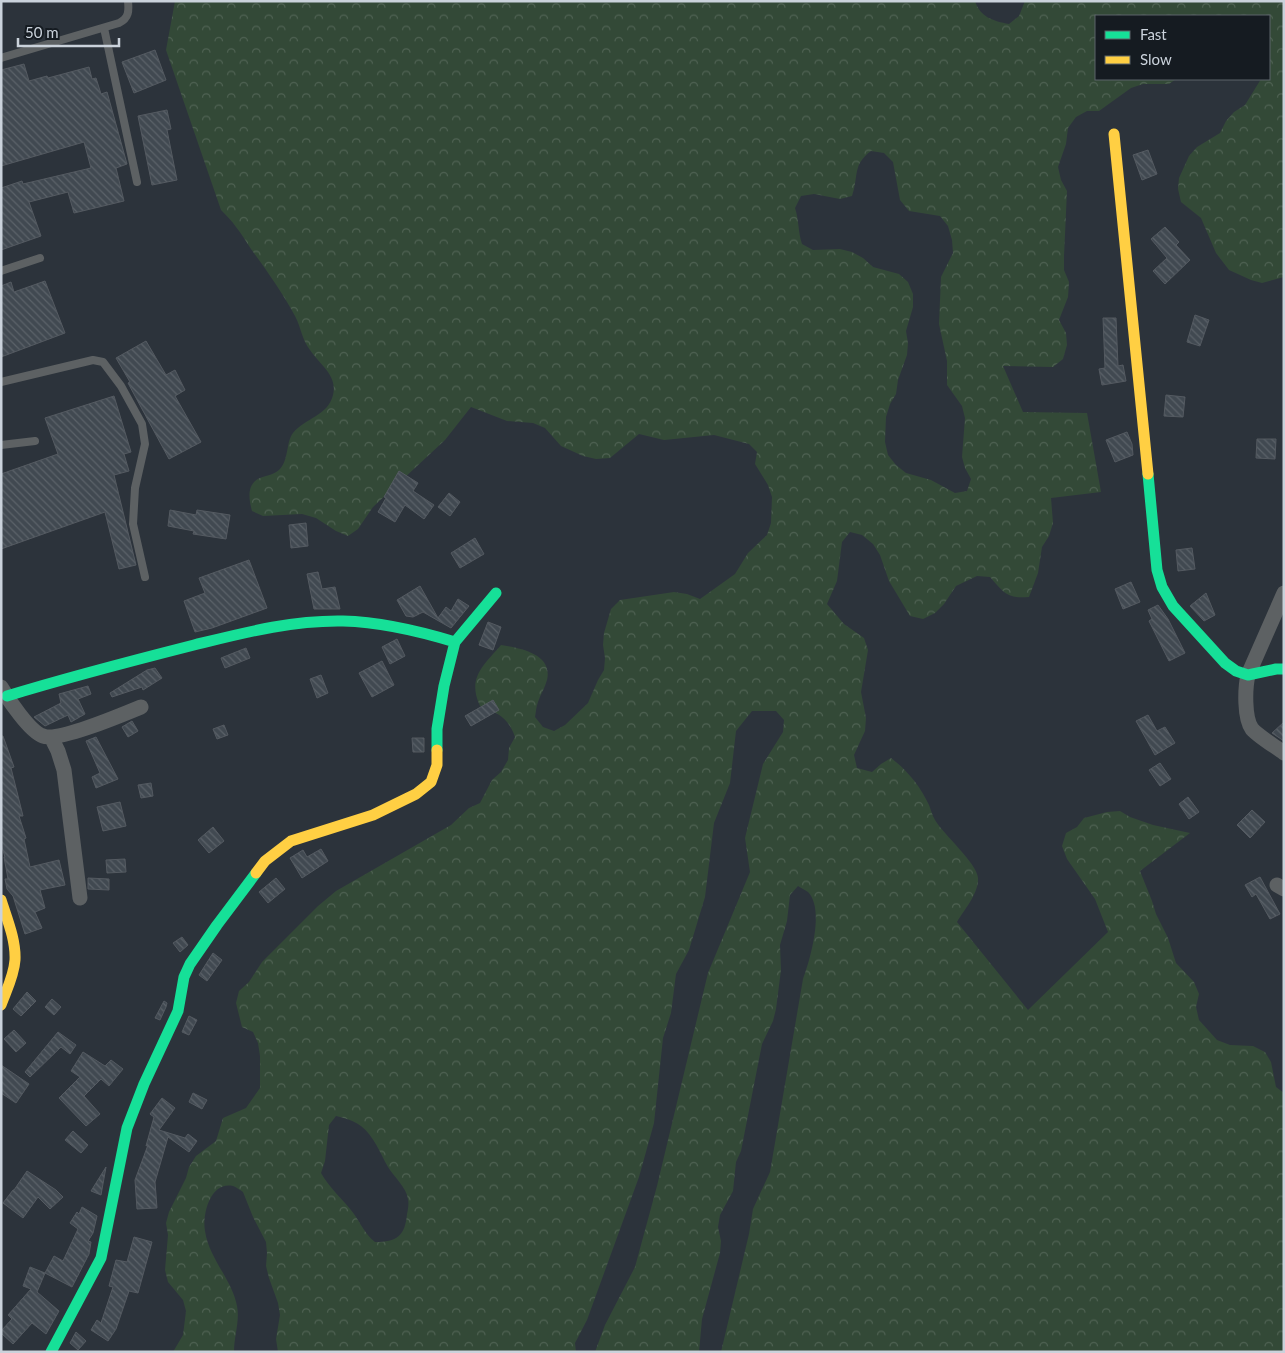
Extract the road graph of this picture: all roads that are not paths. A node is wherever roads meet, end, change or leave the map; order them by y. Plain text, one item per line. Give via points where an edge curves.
1 (128, 1) edge
2 (104, 28) junction
3 (1, 58) edge
4 (1114, 134) dead end
5 (137, 182) dead end
6 (40, 258) dead end
7 (1, 271) edge
8 (1, 382) edge
9 (35, 441) dead end
10 (1, 446) edge
11 (145, 577) dead end
12 (496, 594) dead end
13 (1282, 600) edge
14 (455, 642) junction
15 (1284, 670) edge
16 (1248, 675) junction
17 (4, 692) edge
18 (141, 707) dead end
19 (51, 737) junction
20 (1284, 753) edge
21 (80, 898) dead end
22 (1, 900) edge
23 (1, 1005) edge
24 (52, 1352) edge

1 - 2 lane via 129,14 124,20
2 - 3 lane
2 - 5 lane
4 - 16 street via 1156,570 1173,606 1225,663
6 - 7 lane
8 - 11 lane via 93,360 103,362 115,378 142,424 145,444 135,488 133,524
9 - 10 lane
12 - 14 street
13 - 16 street
14 - 17 street via 410,628 328,621 222,638
14 - 24 street via 444,686 437,729 437,766 431,782 416,794 372,815 302,836 273,854 217,924 190,964 184,977 178,1011 127,1128 101,1258
15 - 16 street via 1276,668
16 - 20 street via 1246,706 1252,728
17 - 19 street via 35,731
18 - 19 street
19 - 21 street via 64,770
22 - 23 street via 15,955

